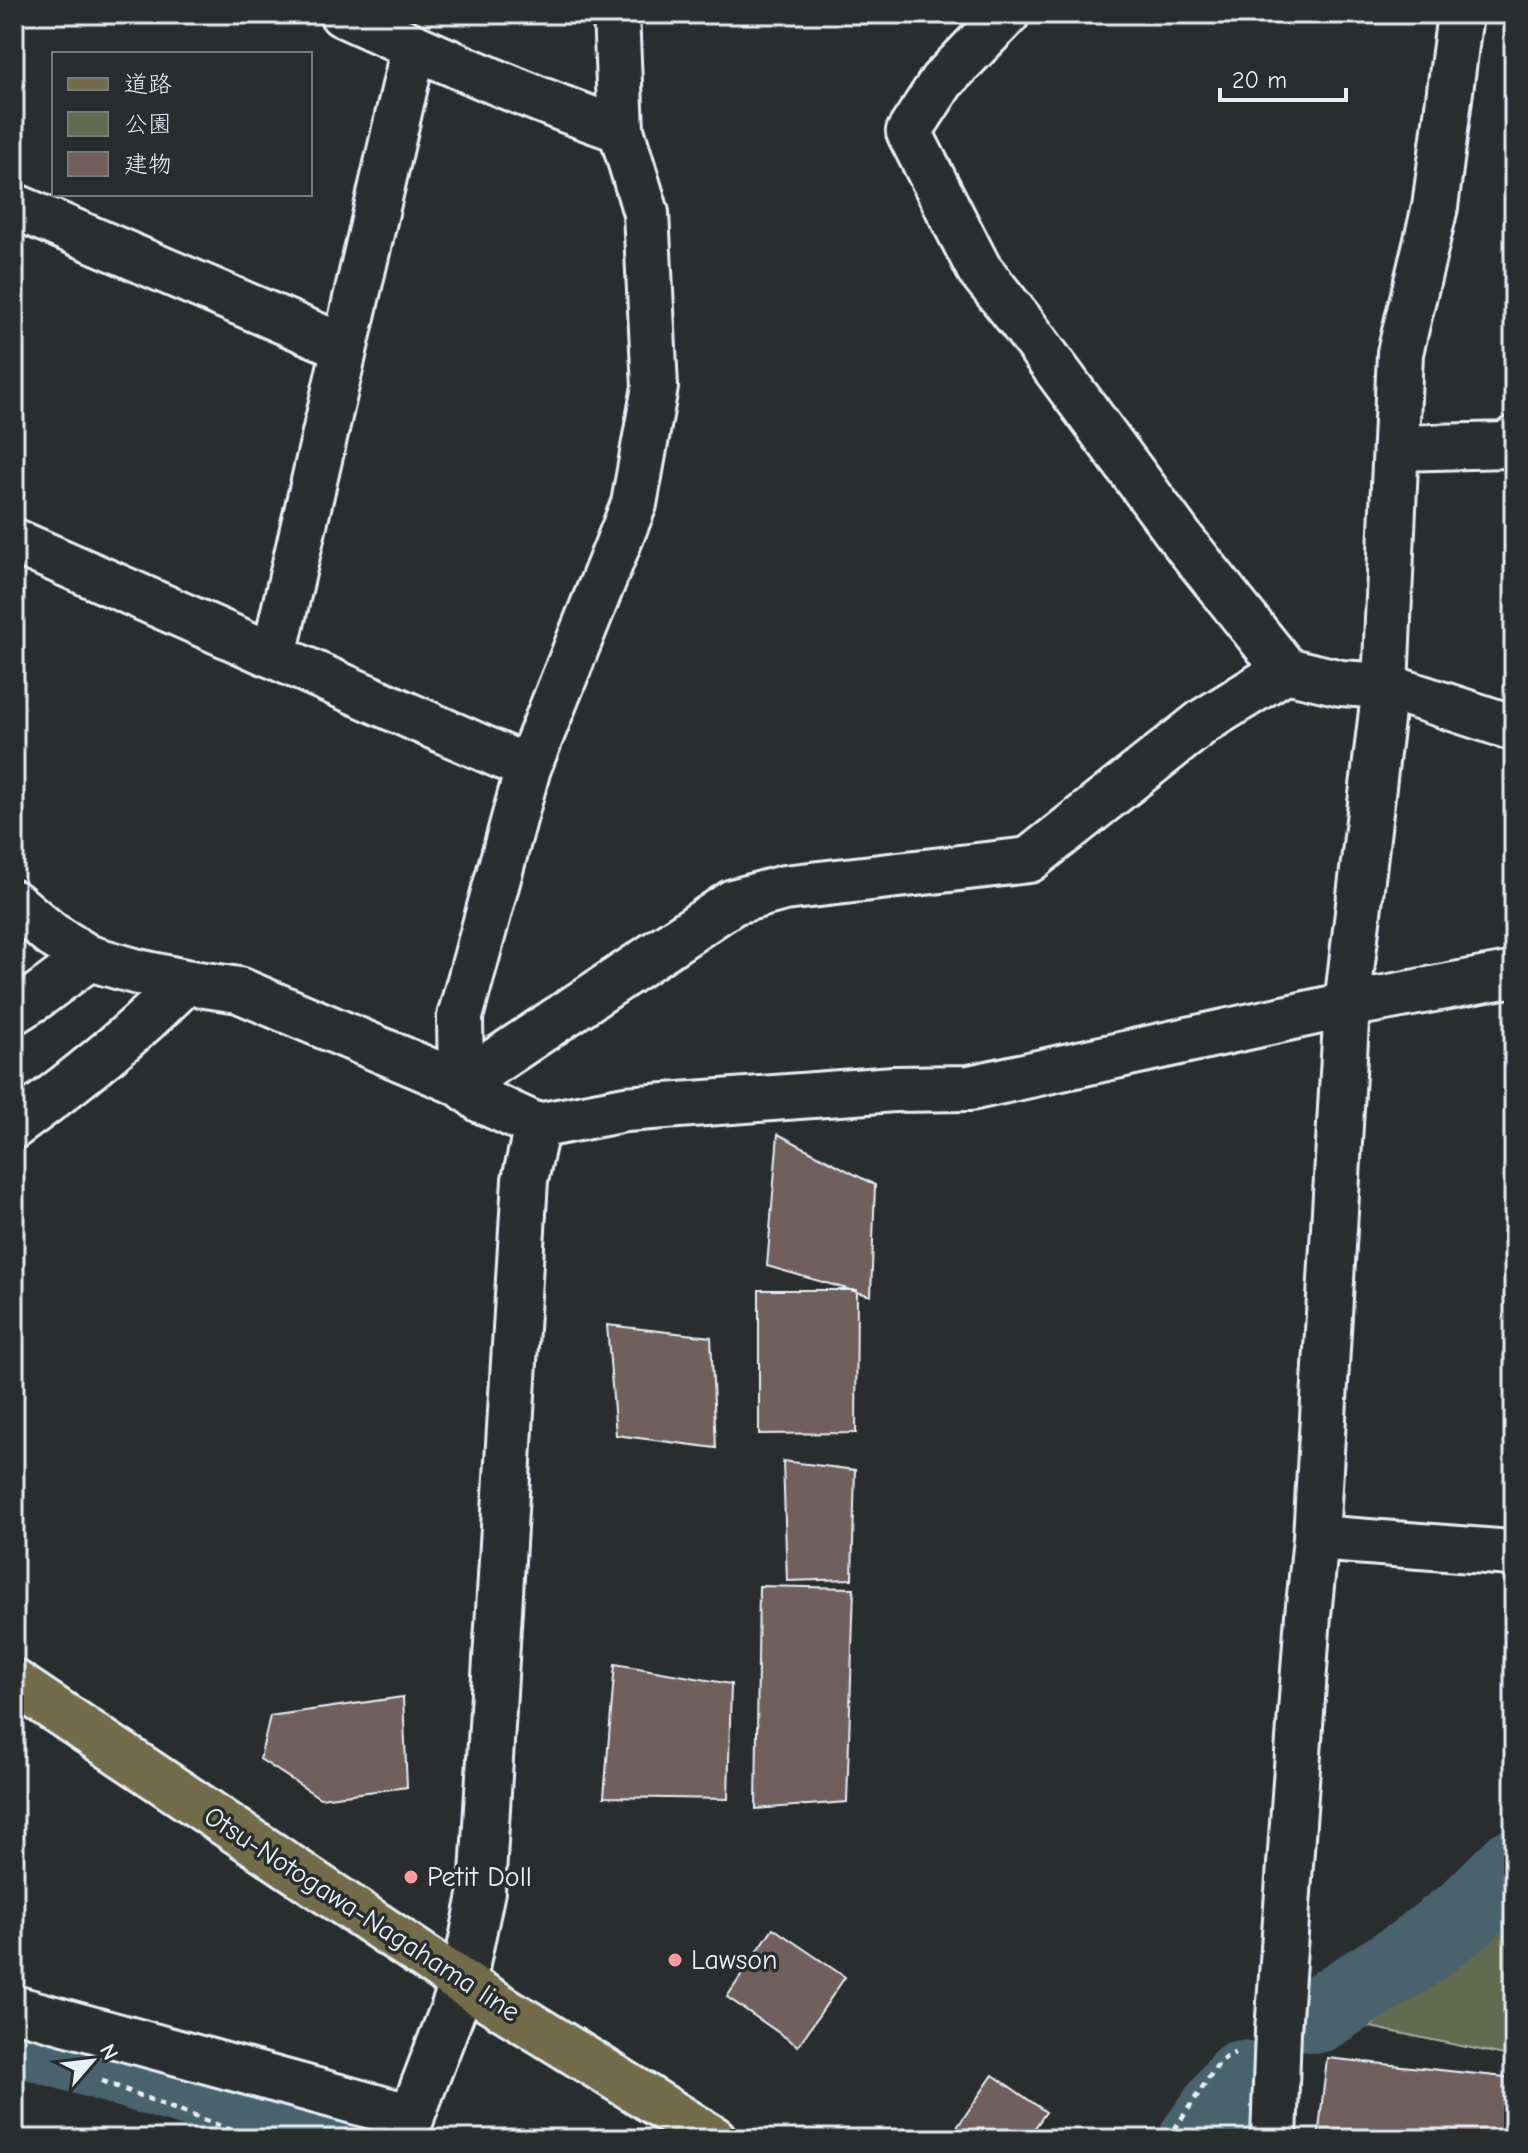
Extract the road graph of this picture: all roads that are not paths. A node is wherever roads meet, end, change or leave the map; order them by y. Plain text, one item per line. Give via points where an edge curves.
1 (342, 14) edge
2 (616, 14) edge
3 (1007, 14) edge
4 (1460, 14) edge
5 (414, 47) junction
6 (621, 130) junction
7 (14, 206) edge
8 (344, 347) junction
9 (1514, 439) edge
10 (1396, 448) junction
11 (14, 541) edge
12 (274, 655) junction
13 (1286, 670) junction
14 (1385, 686) junction
15 (1514, 728) edge
16 (528, 768) junction
17 (14, 903) edge
18 (89, 958) junction
19 (1514, 974) edge
20 (185, 982) junction
21 (1347, 1005) junction
22 (14, 1011) edge
23 (461, 1084) junction
24 (14, 1126) edge
25 (537, 1126) junction
26 (1316, 1538) junction
27 (1513, 1553) edge
28 (14, 1682) edge
29 (463, 1983) junction
30 (14, 2008) edge
31 (408, 2128) edge
32 (714, 2139) edge
33 (1274, 2139) edge

1 - 5 street
2 - 6 street
3 - 13 street via 942,81 909,132 979,269
4 - 10 street via 1435,207 1400,353
5 - 6 street
5 - 8 street
6 - 16 street via 646,213 655,387 634,504
7 - 8 street
8 - 12 street
9 - 10 street via 1508,445
10 - 14 street
11 - 12 street
12 - 16 street
13 - 14 street via 1341,683
13 - 23 street via 1204,721 1029,860 784,888 733,902
14 - 15 street
14 - 21 street
16 - 23 street via 460,1017
17 - 18 street
18 - 20 street
18 - 22 street
19 - 21 street
20 - 23 street via 239,990
20 - 24 street via 74,1082
21 - 25 street via 970,1088 625,1109
21 - 26 street
23 - 25 street via 481,1100
25 - 29 street via 525,1180 482,1891
26 - 27 street
26 - 33 street
28 - 29 main road, Otsu-Notogawa-Nagahama line
29 - 31 street
29 - 32 main road, Otsu-Notogawa-Nagahama line
30 - 31 street

